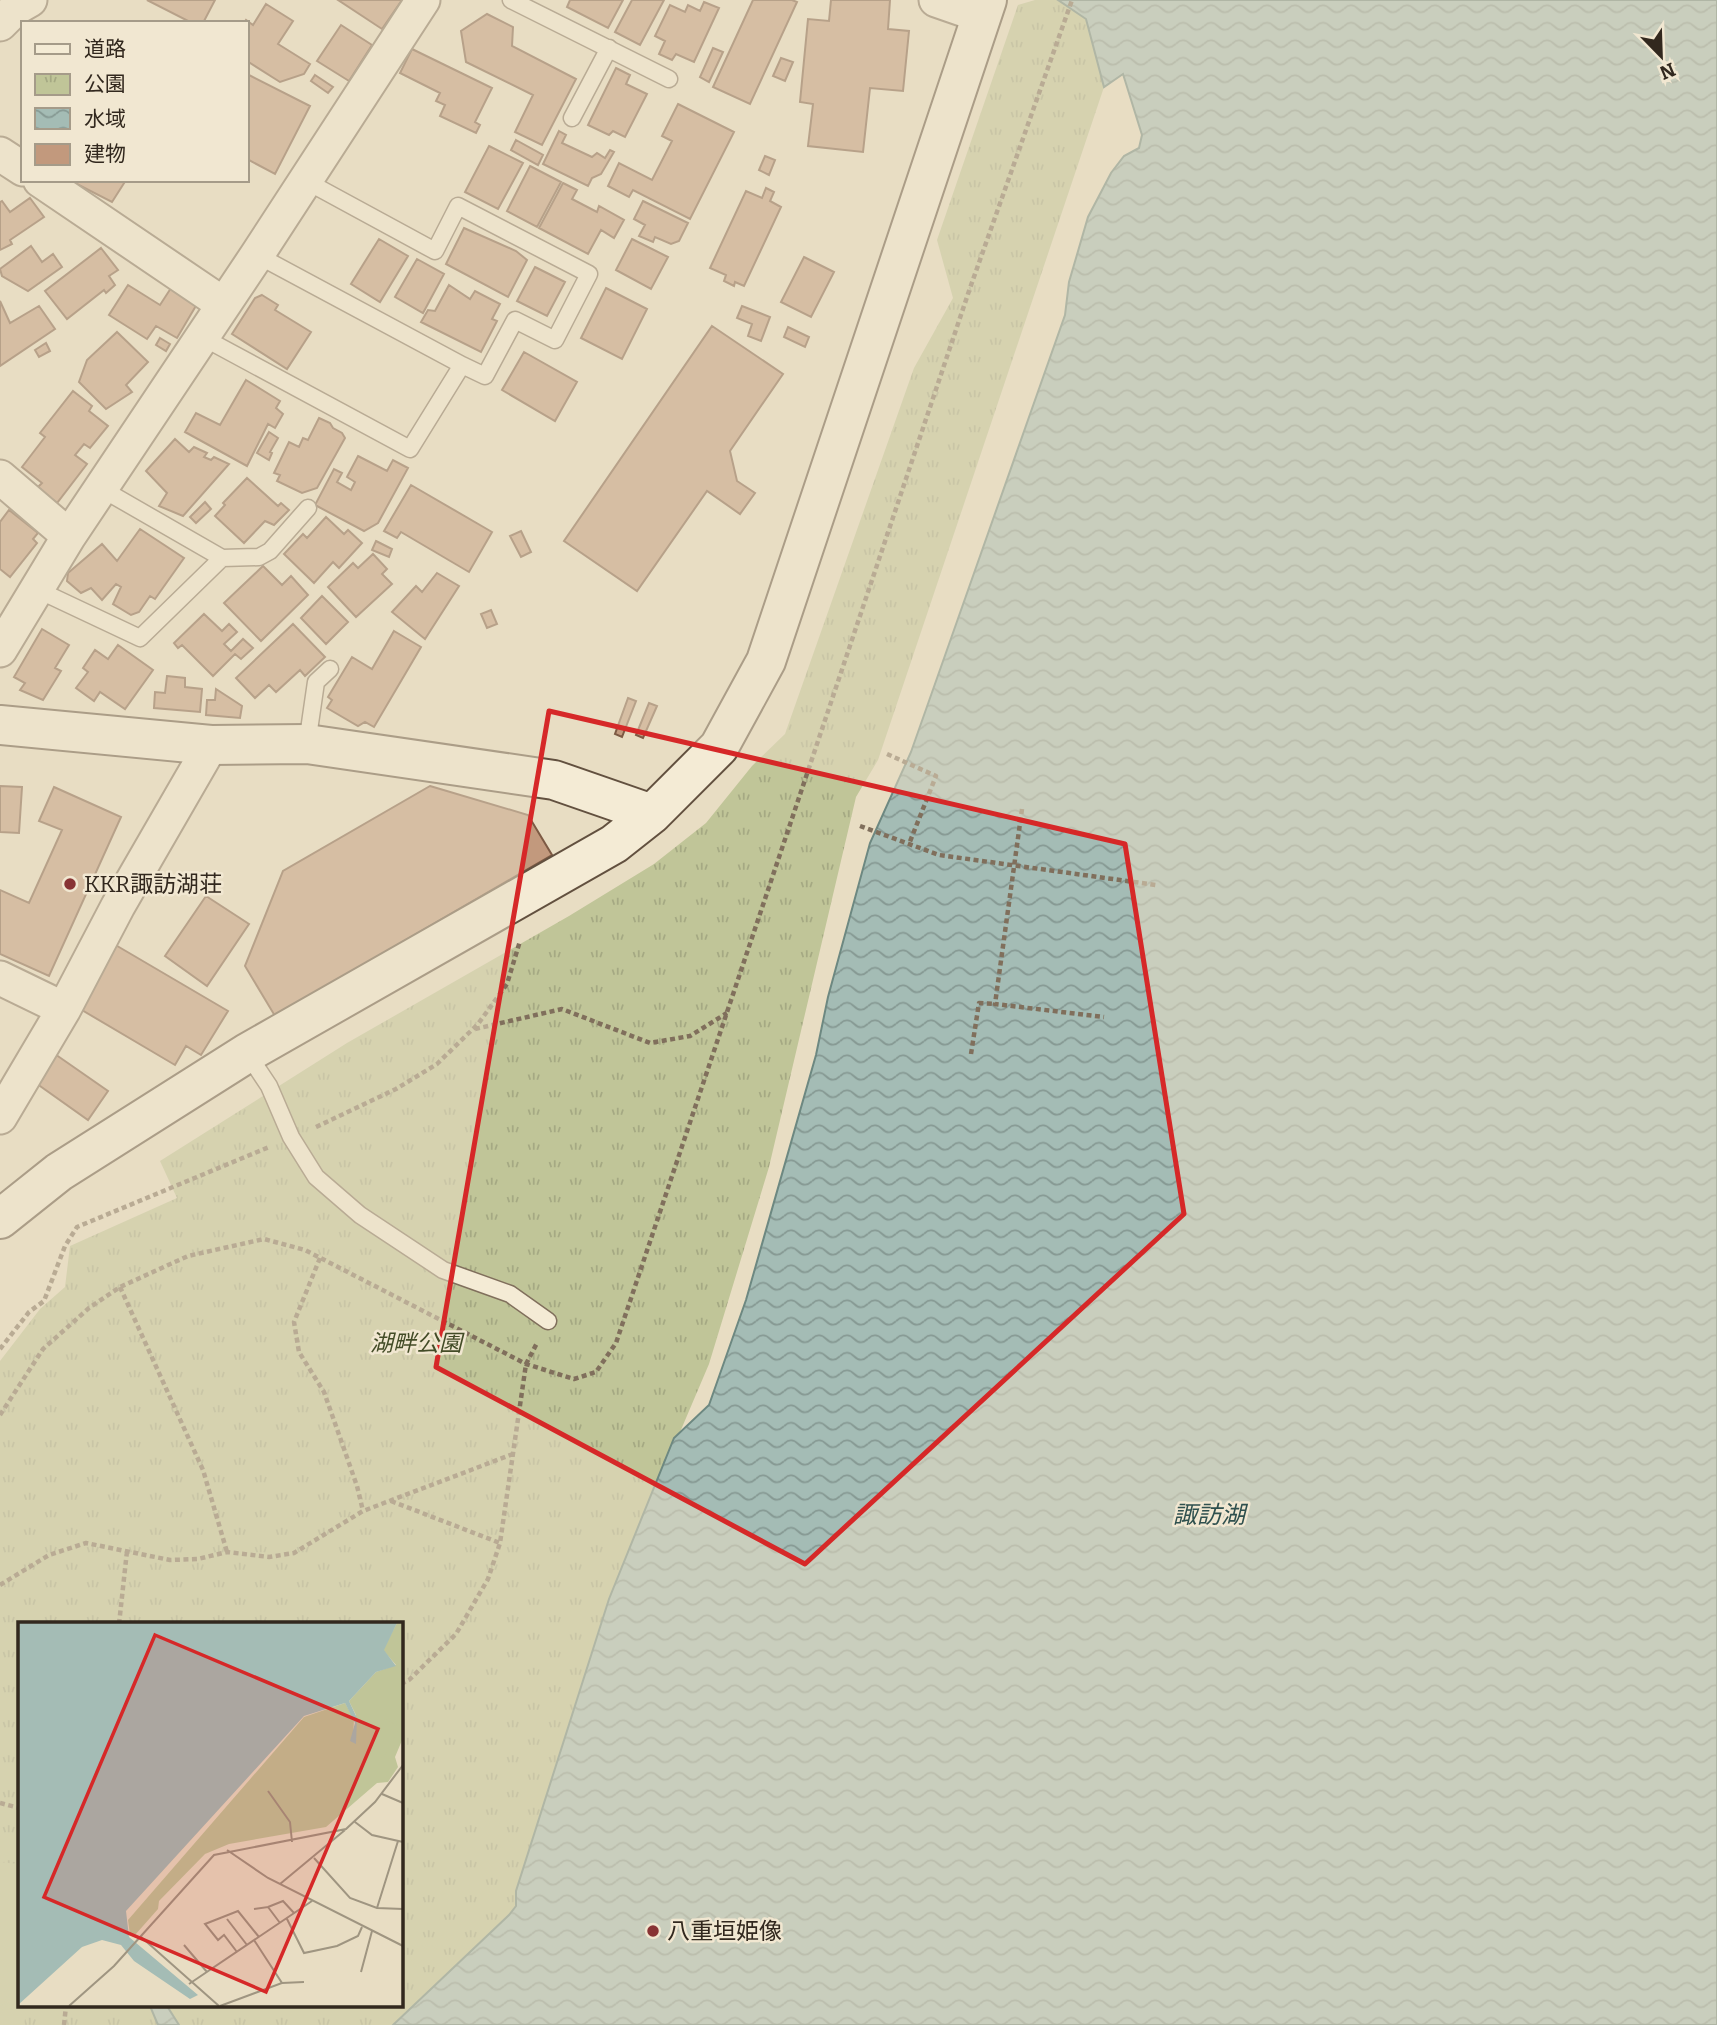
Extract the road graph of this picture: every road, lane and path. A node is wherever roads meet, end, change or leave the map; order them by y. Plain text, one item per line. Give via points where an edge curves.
1 (30, 0) edge
2 (423, 0) edge
3 (511, 0) edge
4 (936, 0) edge
5 (1072, 0) edge
6 (984, 8) edge
7 (0, 24) edge
8 (609, 48) junction
9 (669, 79) dead end
10 (572, 118) dead end
11 (0, 154) edge
12 (21, 168) edge
13 (306, 181) junction
14 (43, 182) edge
15 (257, 255) junction
16 (223, 304) junction
17 (202, 337) junction
18 (462, 365) junction
19 (0, 477) edge
20 (102, 489) junction
21 (308, 508) dead end
22 (69, 536) junction
23 (222, 558) junction
24 (36, 589) junction
25 (0, 650) edge
26 (330, 669) dead end
27 (0, 725) edge
28 (307, 744) junction
29 (211, 745) junction
30 (887, 754) dead end
31 (1022, 809) dead end
32 (652, 814) junction
33 (860, 826) dead end
34 (909, 844) junction
35 (1156, 885) dead end
36 (0, 978) edge
37 (995, 1004) junction
38 (64, 1009) junction
39 (727, 1012) junction
40 (1104, 1017) dead end
41 (472, 1030) dead end
42 (247, 1053) junction
43 (971, 1054) dead end
44 (0, 1116) edge
45 (0, 1219) edge
46 (320, 1258) junction
47 (120, 1287) junction
48 (548, 1321) joint
49 (526, 1364) junction
50 (0, 1415) edge
51 (513, 1454) junction
52 (390, 1501) junction
53 (363, 1511) junction
54 (500, 1543) junction
55 (127, 1551) junction
56 (227, 1552) junction
57 (0, 1585) edge
58 (119, 1622) edge
59 (402, 1683) edge
60 (0, 1803) edge
61 (18, 1808) edge

1 - 7 street
2 - 13 street
3 - 8 lane
4 - 6 street
5 - 39 path via 969,291
6 - 32 street via 766,661 719,747
8 - 9 lane
8 - 10 lane
11 - 12 street
13 - 15 street
13 - 18 lane via 435,251 458,206 589,274 555,340 515,320 485,376
14 - 16 street
15 - 16 street
15 - 18 lane
16 - 17 street
17 - 18 lane via 410,449
17 - 20 street
19 - 22 street
20 - 22 street
20 - 23 lane
21 - 23 lane via 270,551 260,556
22 - 24 street
23 - 24 lane via 140,638
24 - 25 street
26 - 28 lane via 316,682
27 - 29 street
28 - 29 street
28 - 32 street via 554,780
29 - 38 street
30 - 34 path via 936,776
31 - 37 path
32 - 42 street via 614,844
33 - 34 path
34 - 35 path via 939,855
36 - 38 street
37 - 40 path
37 - 43 path via 979,1003
38 - 44 street
39 - 41 path via 690,1036 650,1043 562,1009
39 - 49 path via 616,1343 596,1372 574,1379
42 - 45 street via 59,1172
42 - 48 lane via 316,1177 360,1215 443,1270 510,1294
46 - 47 path via 264,1238 188,1256
46 - 49 path
46 - 53 path via 294,1322 299,1352 324,1392
47 - 50 path via 43,1349
47 - 56 path via 203,1470
48 - 49 path
49 - 51 path
51 - 52 path
51 - 54 path
52 - 53 path
52 - 54 path
53 - 56 path via 294,1553 269,1557
54 - 59 path via 488,1579 456,1634
55 - 56 path via 170,1560
55 - 57 path via 86,1543 49,1555
55 - 58 path
60 - 61 path

